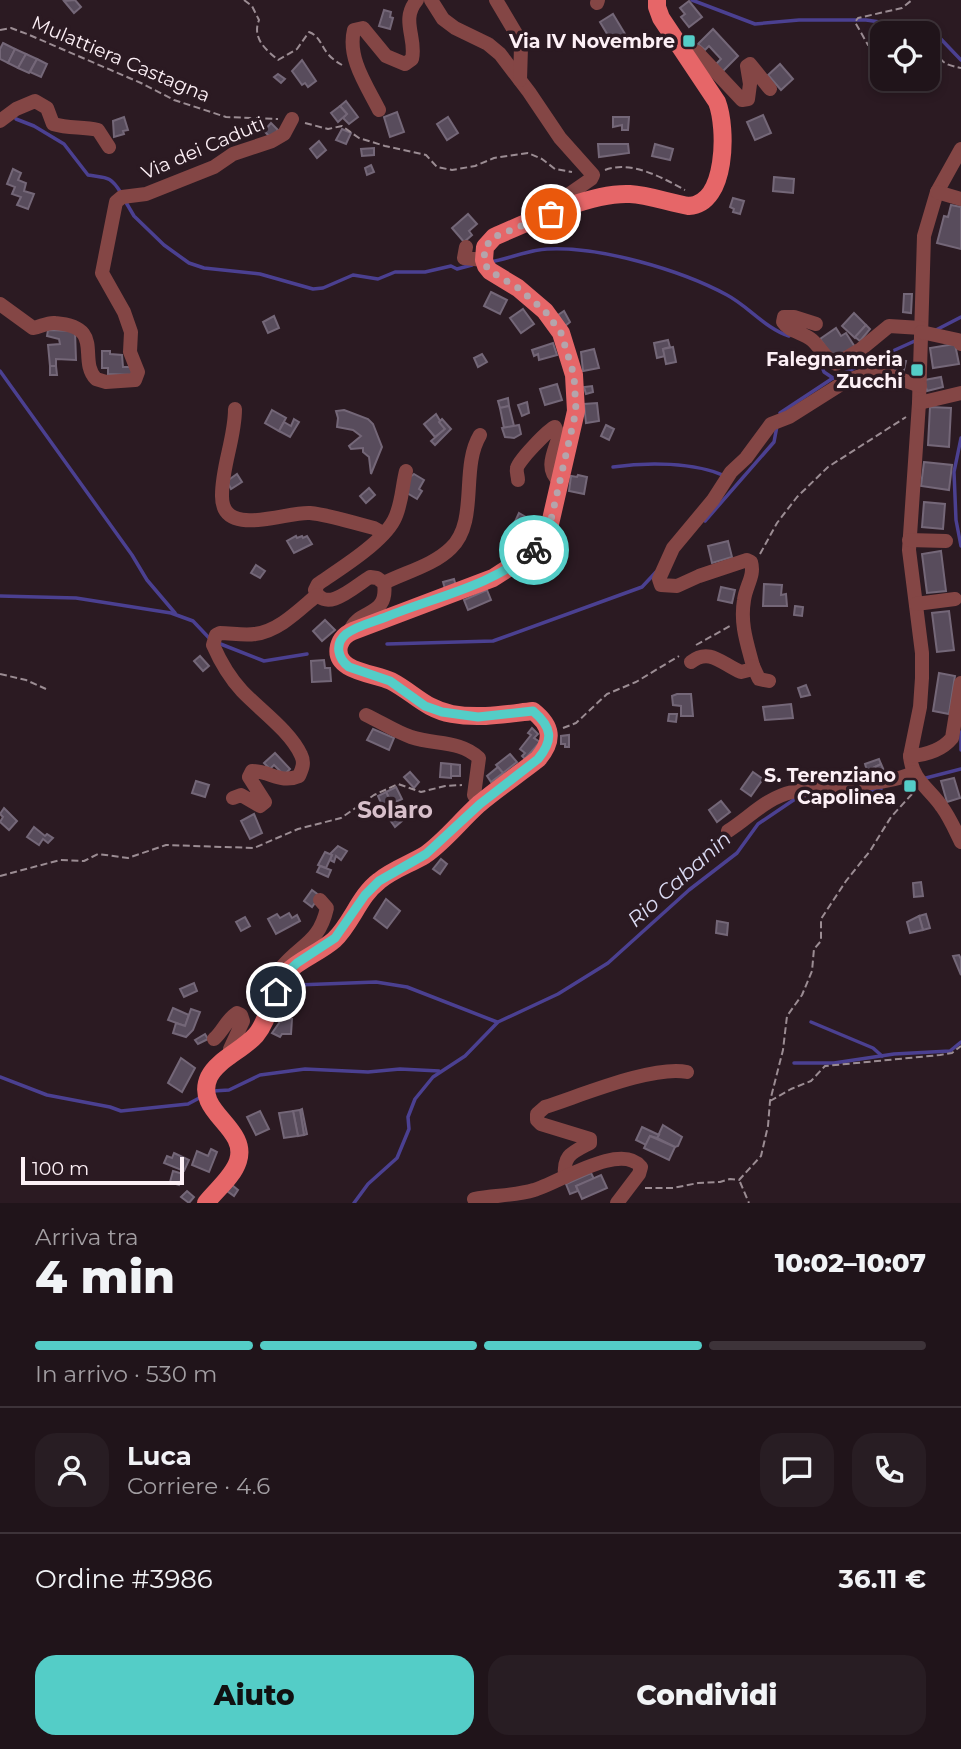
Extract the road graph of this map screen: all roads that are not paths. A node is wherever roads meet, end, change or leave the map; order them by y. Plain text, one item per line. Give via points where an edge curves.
1 (417, 0) edge
2 (431, 0) edge
3 (496, 0) edge
4 (657, 0) edge
5 (685, 53) junction
6 (520, 80) junction
7 (770, 89) dead end
8 (379, 110) dead end
9 (292, 119) road end
10 (0, 121) edge
11 (109, 147) dead end
12 (961, 149) edge
13 (937, 192) junction
14 (961, 199) edge
15 (528, 222) junction
16 (466, 247) dead end
17 (486, 265) junction
18 (0, 304) edge
19 (816, 324) dead end
20 (921, 330) junction
21 (961, 344) edge
22 (920, 386) junction
23 (959, 393) edge
24 (919, 403) junction
25 (235, 408) dead end
26 (480, 435) dead end
27 (406, 471) dead end
28 (518, 480) dead end
29 (560, 482) junction
30 (383, 533) junction
31 (909, 540) junction
32 (946, 541) dead end
33 (384, 583) junction
34 (317, 595) junction
35 (955, 599) dead end
36 (919, 604) junction
37 (349, 632) junction
38 (928, 645) dead end
39 (691, 662) dead end
40 (753, 666) junction
41 (769, 681) dead end
42 (961, 683) edge
43 (366, 715) dead end
44 (910, 756) junction
45 (918, 778) junction
46 (233, 798) dead end
47 (480, 804) junction
48 (728, 831) dead end
49 (961, 842) edge
50 (320, 900) dead end
51 (283, 976) junction
52 (214, 1039) dead end
53 (229, 1058) junction
54 (687, 1072) dead end
55 (565, 1177) junction
56 (474, 1199) dead end
57 (206, 1203) edge
58 (617, 1203) edge

1 - 8 street via 407,24 414,51 405,64 386,56 368,32 354,30 350,44
2 - 6 street via 443,19 488,44
3 - 6 street via 521,47
4 - 5 main road via 661,18
5 - 7 street via 697,52 741,100 750,94 747,65
5 - 15 main road via 721,112 719,174 711,194 689,206 618,194
6 - 15 street via 560,138 593,175 565,197 529,215
9 - 18 street, Via dei Caduti via 284,134 272,141 233,154 203,172 116,202 102,273 131,332 130,352 138,372 135,380 96,379 90,371 89,347 78,329 54,323 33,328
10 - 11 street via 35,102 47,108 53,124 98,130
12 - 13 street
13 - 14 street
13 - 20 street via 924,236
15 - 17 main road via 489,242
16 - 17 street via 464,258
17 - 29 main road via 545,311 561,333 574,375 576,411
19 - 20 street via 794,317 785,317 783,322 811,339 836,364 889,326
20 - 21 street
20 - 22 street
22 - 24 street
22 - 40 street via 871,372 828,390 771,424 673,548 659,579 666,586 751,562 754,571 744,598 743,620
23 - 24 street
24 - 31 street
25 - 30 street via 221,496 227,511 257,522 310,513
26 - 33 street via 471,460 468,509 453,547 434,562
27 - 30 street via 398,511
28 - 29 street via 519,462 555,428 559,436 550,466
29 - 37 main road via 550,524 540,544 524,558 466,590
30 - 34 street via 318,584
31 - 32 street
31 - 36 street
33 - 34 street via 370,577 328,601
33 - 37 street via 384,599 377,610 355,622
34 - 46 street via 265,631 216,635 213,645 220,660 240,689 292,742 304,764 299,776 291,780 252,771 249,777 265,802 260,806 242,795
35 - 36 street
36 - 38 street
36 - 44 street via 922,678
37 - 47 main road via 339,644 343,663 390,681 425,706 478,717 533,711 543,719 549,733 546,750
39 - 40 street via 704,655 741,672
40 - 41 street via 759,679
42 - 44 street via 952,738 935,750
43 - 47 street via 411,737 472,751 480,758 474,795
44 - 45 street
45 - 48 street via 789,792 761,804
45 - 49 street via 942,807
47 - 51 main road via 426,854 379,881 335,938
50 - 51 street via 327,908 324,920 316,936 281,968
51 - 53 main road via 262,1026
52 - 53 street via 233,1015 241,1015 243,1021
53 - 57 main road via 211,1074 206,1086 213,1110 236,1136 238,1162
54 - 55 street via 660,1072 545,1107 537,1114 541,1124 590,1139 567,1157
55 - 56 street via 533,1191
55 - 58 street via 612,1160 632,1160 641,1167 639,1174

